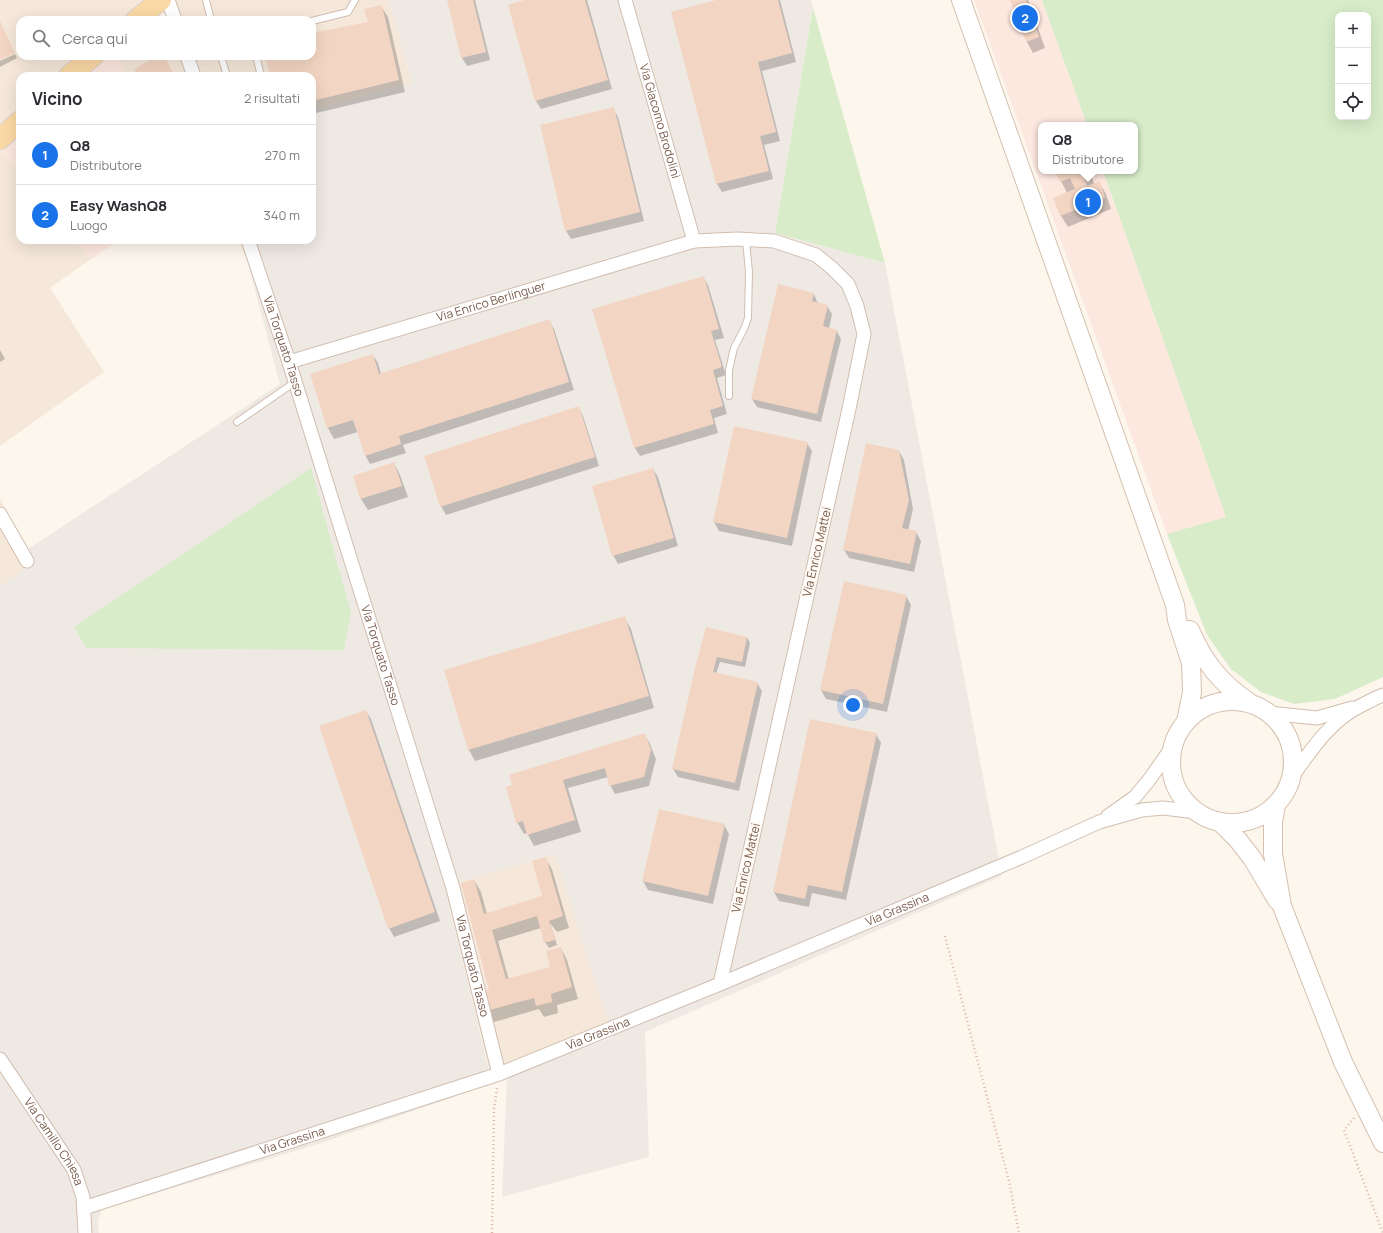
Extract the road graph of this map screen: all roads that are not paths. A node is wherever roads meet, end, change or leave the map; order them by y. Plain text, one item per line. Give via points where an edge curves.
1 (161, 0) edge
2 (168, 0) edge
3 (206, 0) edge
4 (355, 0) edge
5 (625, 0) edge
6 (961, 0) edge
7 (141, 16) edge
8 (174, 16) edge
9 (210, 16) edge
10 (316, 21) edge
11 (87, 60) edge
12 (188, 60) edge
13 (222, 60) edge
14 (257, 60) edge
15 (74, 72) edge
16 (193, 72) edge
17 (226, 72) edge
18 (260, 72) edge
19 (16, 124) edge
20 (0, 139) edge
21 (746, 240) junction
22 (694, 241) junction
23 (249, 244) edge
24 (289, 362) junction
25 (295, 382) junction
26 (729, 396) dead end
27 (237, 422) dead end
28 (0, 514) edge
29 (27, 561) dead end
30 (1176, 605) junction
31 (1383, 695) edge
32 (1251, 704) junction
33 (1359, 706) junction
34 (1269, 713) junction
35 (1186, 722) junction
36 (1173, 746) junction
37 (1292, 777) junction
38 (1276, 805) junction
39 (1197, 812) junction
40 (1099, 822) junction
41 (1220, 822) junction
42 (1282, 906) junction
43 (720, 984) junction
44 (0, 1059) edge
45 (499, 1074) junction
46 (1383, 1143) edge
47 (84, 1208) junction
48 (85, 1233) edge

1 - 7 main road
2 - 8 street
3 - 9 lane
4 - 10 lane via 348,12
5 - 22 street, Via Giacomo Brodolini
6 - 30 main road
11 - 15 main road
12 - 16 street
13 - 17 lane
14 - 18 lane
19 - 20 main road
21 - 22 street, Via Enrico Mattei
21 - 26 lane via 749,272 748,318 734,348 728,370
21 - 43 street, Via Enrico Mattei via 774,241 816,255 848,284 864,334
22 - 24 street, Via Enrico Berlinguer
23 - 24 street, Via Torquato Tasso
24 - 25 street, Via Torquato Tasso
25 - 27 lane
25 - 45 street, Via Torquato Tasso via 453,888
28 - 29 street
30 - 32 main road via 1210,667 1234,692
30 - 35 main road via 1177,620 1191,663 1192,692
31 - 33 street
32 - 34 main road
32 - 35 main road via 1220,702 1200,710
33 - 34 street via 1317,718
33 - 37 street via 1332,727 1312,748
34 - 37 main road via 1282,726 1290,741 1294,764
35 - 36 main road
36 - 39 main road via 1172,773 1176,786 1182,798
36 - 40 street, Via Grassina via 1135,797
37 - 38 main road
38 - 41 main road via 1261,816 1241,823
38 - 42 main road via 1273,854
39 - 40 street, Via Grassina via 1163,808 1142,810
39 - 41 main road via 1208,819
40 - 43 street, Via Grassina
41 - 42 main road via 1252,858 1274,897
42 - 46 main road via 1343,1062
43 - 45 street, Via Grassina
44 - 47 street, Via Camillo Chiesa via 74,1170
45 - 47 street, Via Grassina
47 - 48 street, Via Camillo Chiesa

